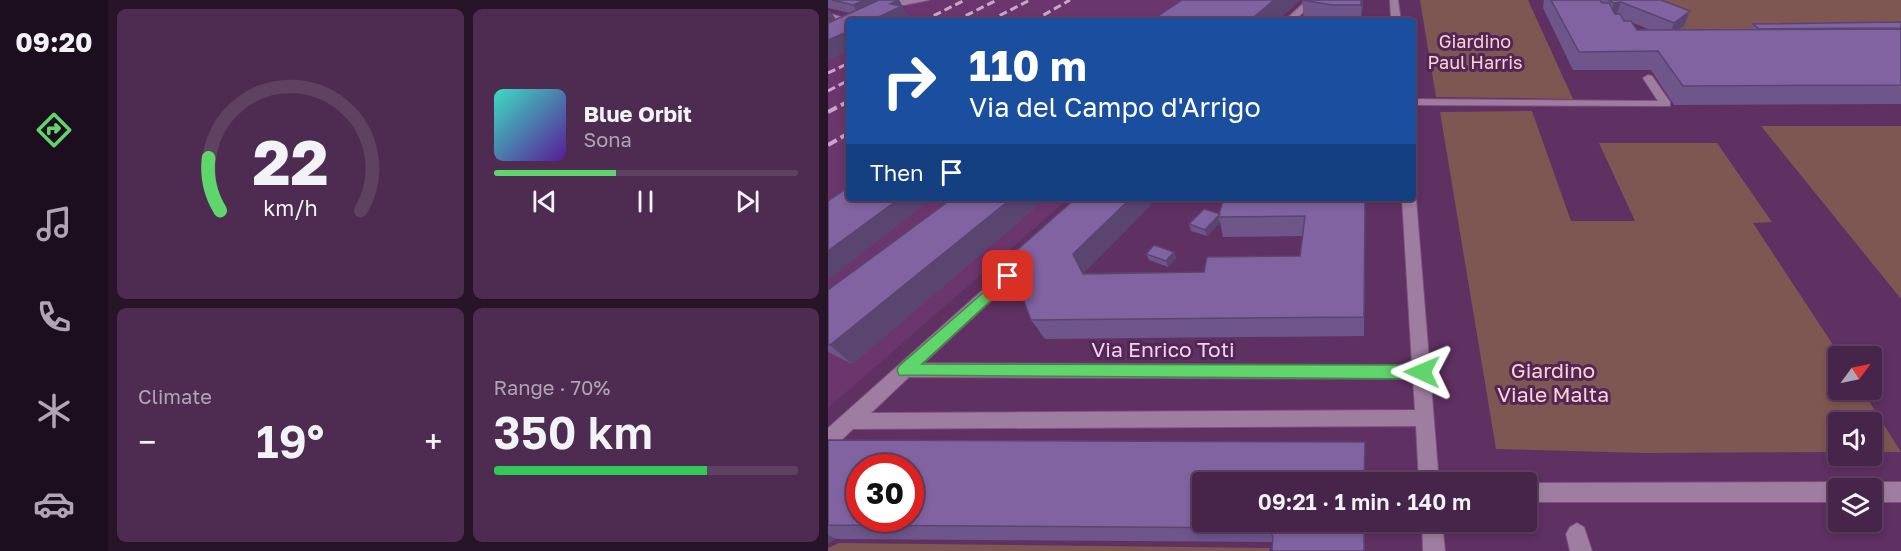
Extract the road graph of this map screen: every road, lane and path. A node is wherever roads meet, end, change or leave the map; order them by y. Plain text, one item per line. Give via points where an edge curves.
1 (925, 0) edge
2 (1312, 0) edge
3 (1394, 0) edge
4 (903, 2) edge
5 (828, 16) edge
6 (868, 18) edge
7 (1292, 18) edge
8 (1396, 18) edge
9 (846, 21) edge
10 (846, 28) edge
11 (838, 32) edge
12 (1648, 78) dead end
13 (1416, 102) edge
14 (1409, 201) edge
15 (1043, 245) edge
16 (905, 370) junction
17 (1422, 372) junction
18 (1424, 418) junction
19 (848, 421) junction
20 (828, 440) edge
21 (1428, 472) edge
22 (1537, 492) edge
23 (1828, 492) edge
24 (1882, 492) edge
25 (1901, 492) edge
26 (1433, 532) edge
27 (1434, 551) edge

1 - 4 street
2 - 7 street
3 - 8 street
4 - 6 street
5 - 9 street
10 - 11 street
12 - 13 street via 1665,104
14 - 17 street
15 - 16 street
16 - 17 street, Via Enrico Toti
16 - 19 street
17 - 18 street
18 - 19 street
18 - 21 street
19 - 20 street
22 - 23 street
24 - 25 street
26 - 27 street

